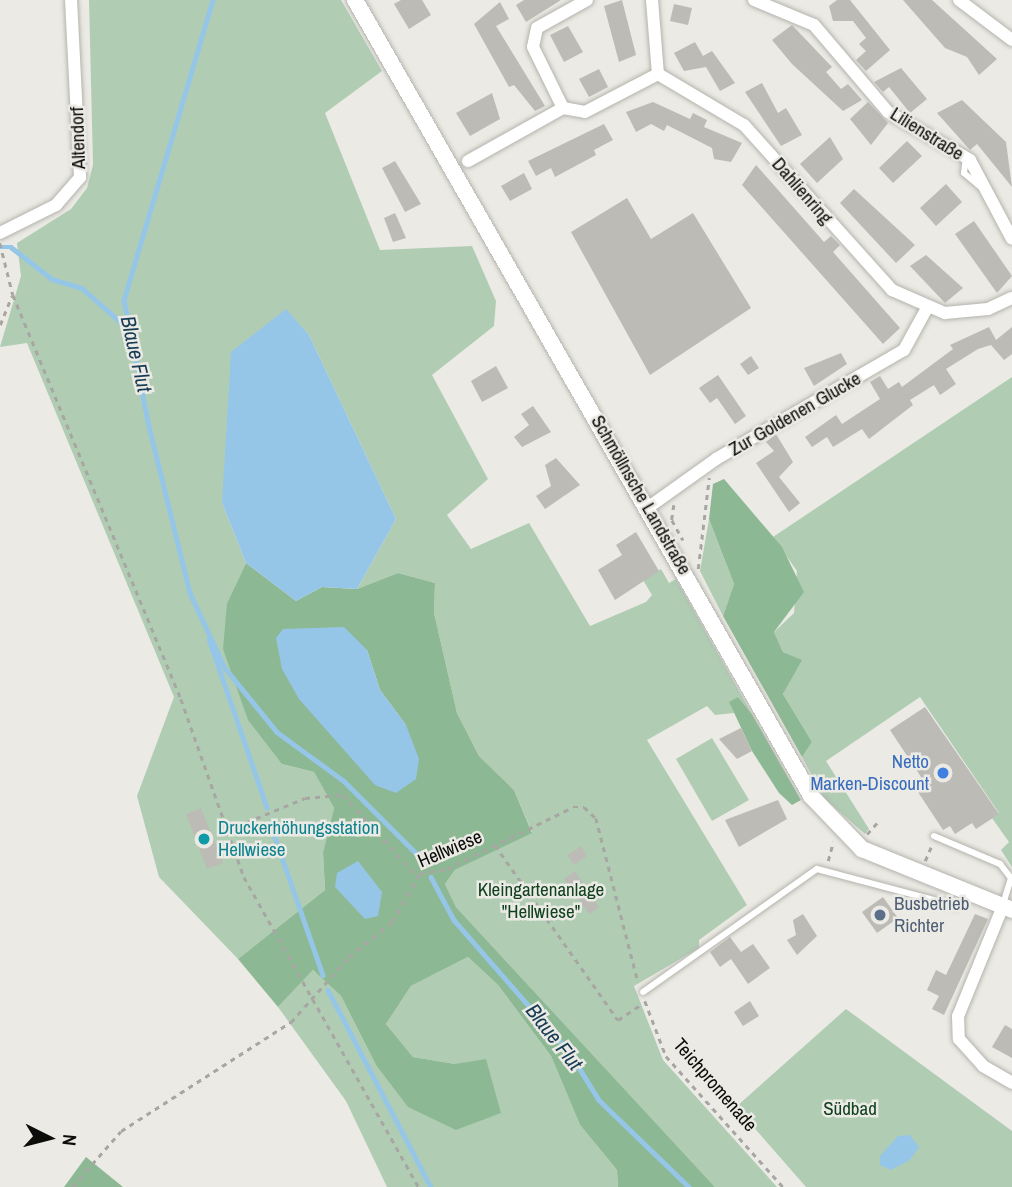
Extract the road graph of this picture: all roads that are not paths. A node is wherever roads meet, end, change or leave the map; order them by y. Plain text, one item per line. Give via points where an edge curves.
1 (71, 0) edge
2 (355, 0) edge
3 (587, 0) edge
4 (652, 0) edge
5 (754, 0) edge
6 (960, 0) edge
7 (1012, 40) edge
8 (658, 74) junction
9 (563, 108) junction
10 (468, 161) dead end
11 (0, 233) edge
12 (1012, 239) edge
13 (1012, 298) edge
14 (926, 310) junction
15 (649, 507) junction
16 (934, 836) dead end
17 (970, 892) junction
18 (1007, 908) edge
19 (643, 992) road end
20 (1012, 1083) edge

1 - 11 street, Altendorf via 80,177 56,205
2 - 15 main road, Schmöllnsche Landstraße
3 - 9 street via 537,28 533,47
4 - 8 street
5 - 12 street, Lilienstraße via 801,15 888,111 967,157
6 - 7 street
8 - 9 street via 585,112
8 - 14 street, Dahlienring via 744,125 892,290
9 - 10 street
13 - 14 street, Dahlienring via 969,313
14 - 15 street, Zur Goldenen Glucke via 904,349 716,459
15 - 17 main road, Schmöllnsche Landstraße via 811,796 841,834
16 - 18 lane via 1000,864 1011,878
17 - 18 main road, Schmöllnsche Landstraße
17 - 19 lane via 957,906 817,869
18 - 20 street via 958,1016 959,1039 983,1066

